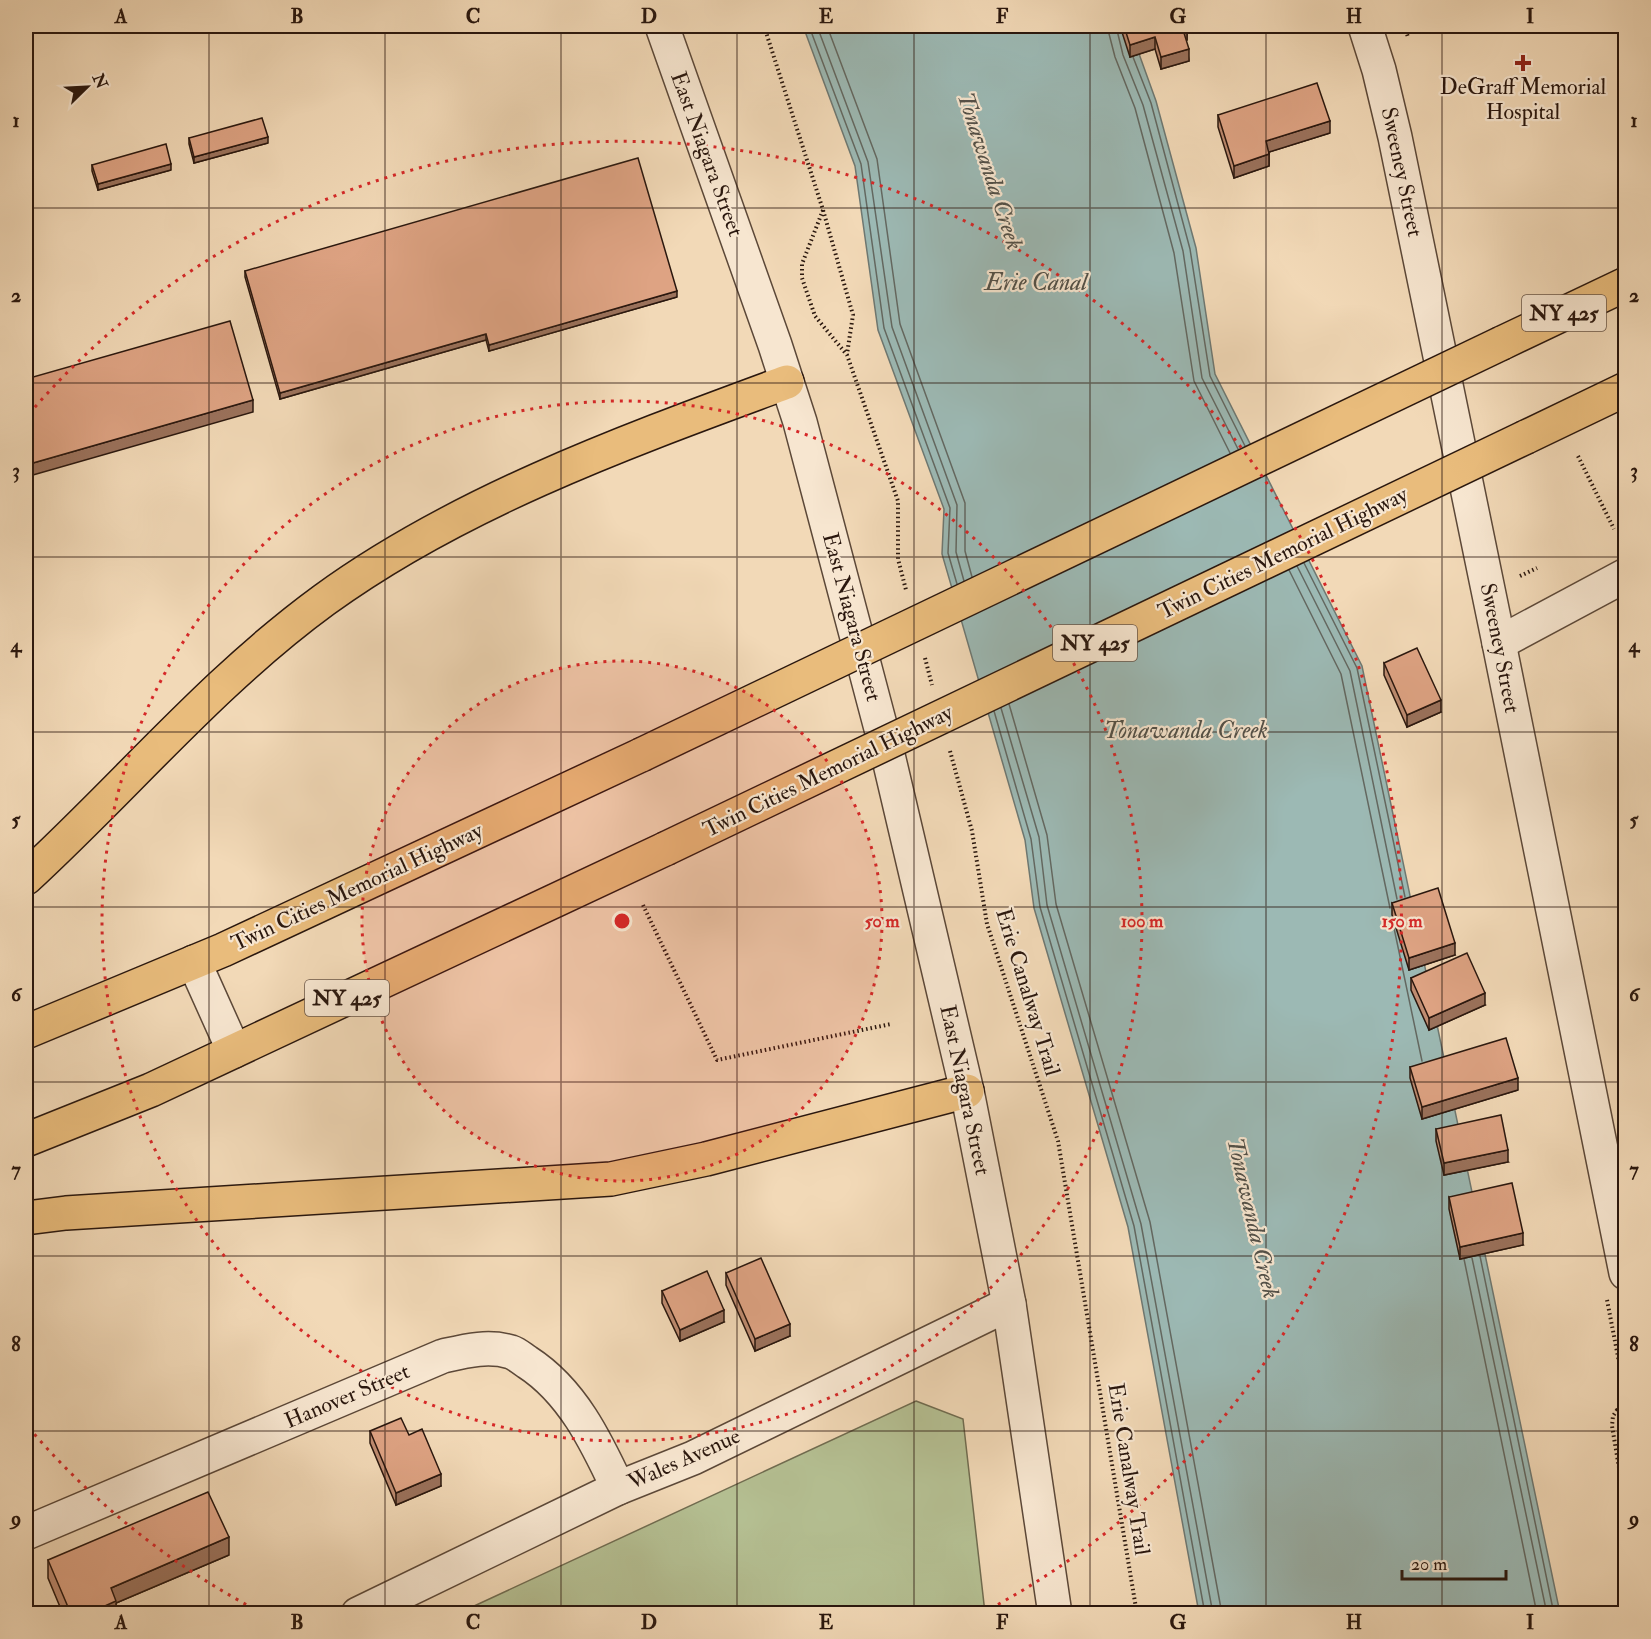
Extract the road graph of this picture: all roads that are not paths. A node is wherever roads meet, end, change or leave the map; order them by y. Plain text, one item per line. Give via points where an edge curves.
1 (662, 26) edge
2 (1365, 26) edge
3 (1626, 284) edge
4 (787, 382) junction
5 (1626, 389) edge
6 (1626, 575) edge
7 (1499, 643) junction
8 (26, 878) edge
9 (194, 962) junction
10 (26, 1032) edge
11 (234, 1051) junction
12 (967, 1091) junction
13 (26, 1140) edge
14 (26, 1218) edge
15 (1626, 1273) edge
16 (1009, 1304) junction
17 (618, 1488) junction
18 (26, 1533) edge
19 (358, 1614) edge
20 (1056, 1614) edge

1 - 4 street, East Niagara Street
2 - 7 street, Sweeney Street via 1395,137
3 - 9 main road, Twin Cities Memorial Highway / NY 425, bridge via 642,754
4 - 8 main road via 659,430 510,493 399,550 324,600 252,657
4 - 12 street, East Niagara Street via 888,755
5 - 11 main road, Twin Cities Memorial Highway / NY 425, bridge
6 - 7 street
7 - 15 street, Sweeney Street
9 - 10 main road, Twin Cities Memorial Highway / NY 425
9 - 11 street
11 - 13 main road, Twin Cities Memorial Highway / NY 425 via 151,1090
12 - 14 main road via 706,1159 611,1179
12 - 16 street, East Niagara Street
16 - 17 street, Wales Avenue via 693,1458
16 - 20 street, East Niagara Street
17 - 18 street, Hanover Street via 600,1448 569,1400 538,1369 512,1352 479,1348 443,1356
17 - 19 street, Wales Avenue

